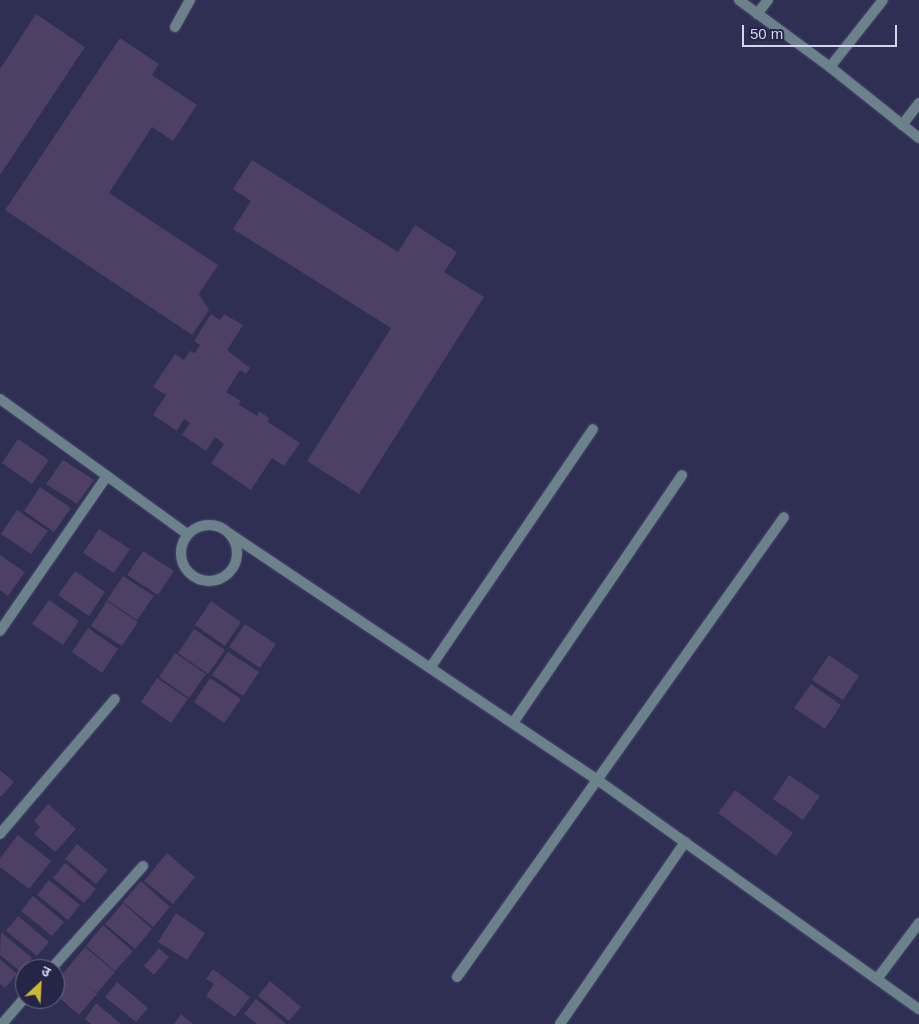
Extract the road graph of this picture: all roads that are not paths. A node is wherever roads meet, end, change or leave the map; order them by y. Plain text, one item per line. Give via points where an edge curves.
1 (190, 0) edge
2 (739, 0) edge
3 (768, 0) edge
4 (883, 0) edge
5 (758, 14) junction
6 (175, 27) dead end
7 (830, 67) junction
8 (919, 103) edge
9 (902, 125) junction
10 (919, 138) edge
11 (0, 399) edge
12 (592, 429) dead end
13 (682, 475) dead end
14 (107, 476) junction
15 (784, 516) dead end
16 (187, 534) junction
17 (230, 534) junction
18 (0, 631) edge
19 (430, 668) junction
20 (115, 699) dead end
21 (513, 723) junction
22 (599, 780) junction
23 (0, 834) edge
24 (685, 842) junction
25 (142, 866) dead end
26 (919, 923) edge
27 (60, 959) edge
28 (457, 977) dead end
29 (877, 979) junction
30 (15, 1009) edge
31 (919, 1009) edge
32 (2, 1024) edge
33 (560, 1024) edge

1 - 6 street
2 - 5 street
3 - 5 street
4 - 7 street
5 - 7 street
7 - 9 street
8 - 9 street
9 - 10 street
11 - 14 street
12 - 19 street
13 - 21 street
14 - 16 street
14 - 18 street
15 - 22 street
16 - 17 street via 194,528 213,524
16 - 17 street via 182,542 181,560 191,575 208,581 226,576 237,561 238,551
17 - 19 street
19 - 21 street
20 - 23 street
21 - 22 street
22 - 24 street
22 - 28 street
24 - 29 street
24 - 33 street
25 - 27 street
26 - 29 street
29 - 31 street
30 - 32 street

